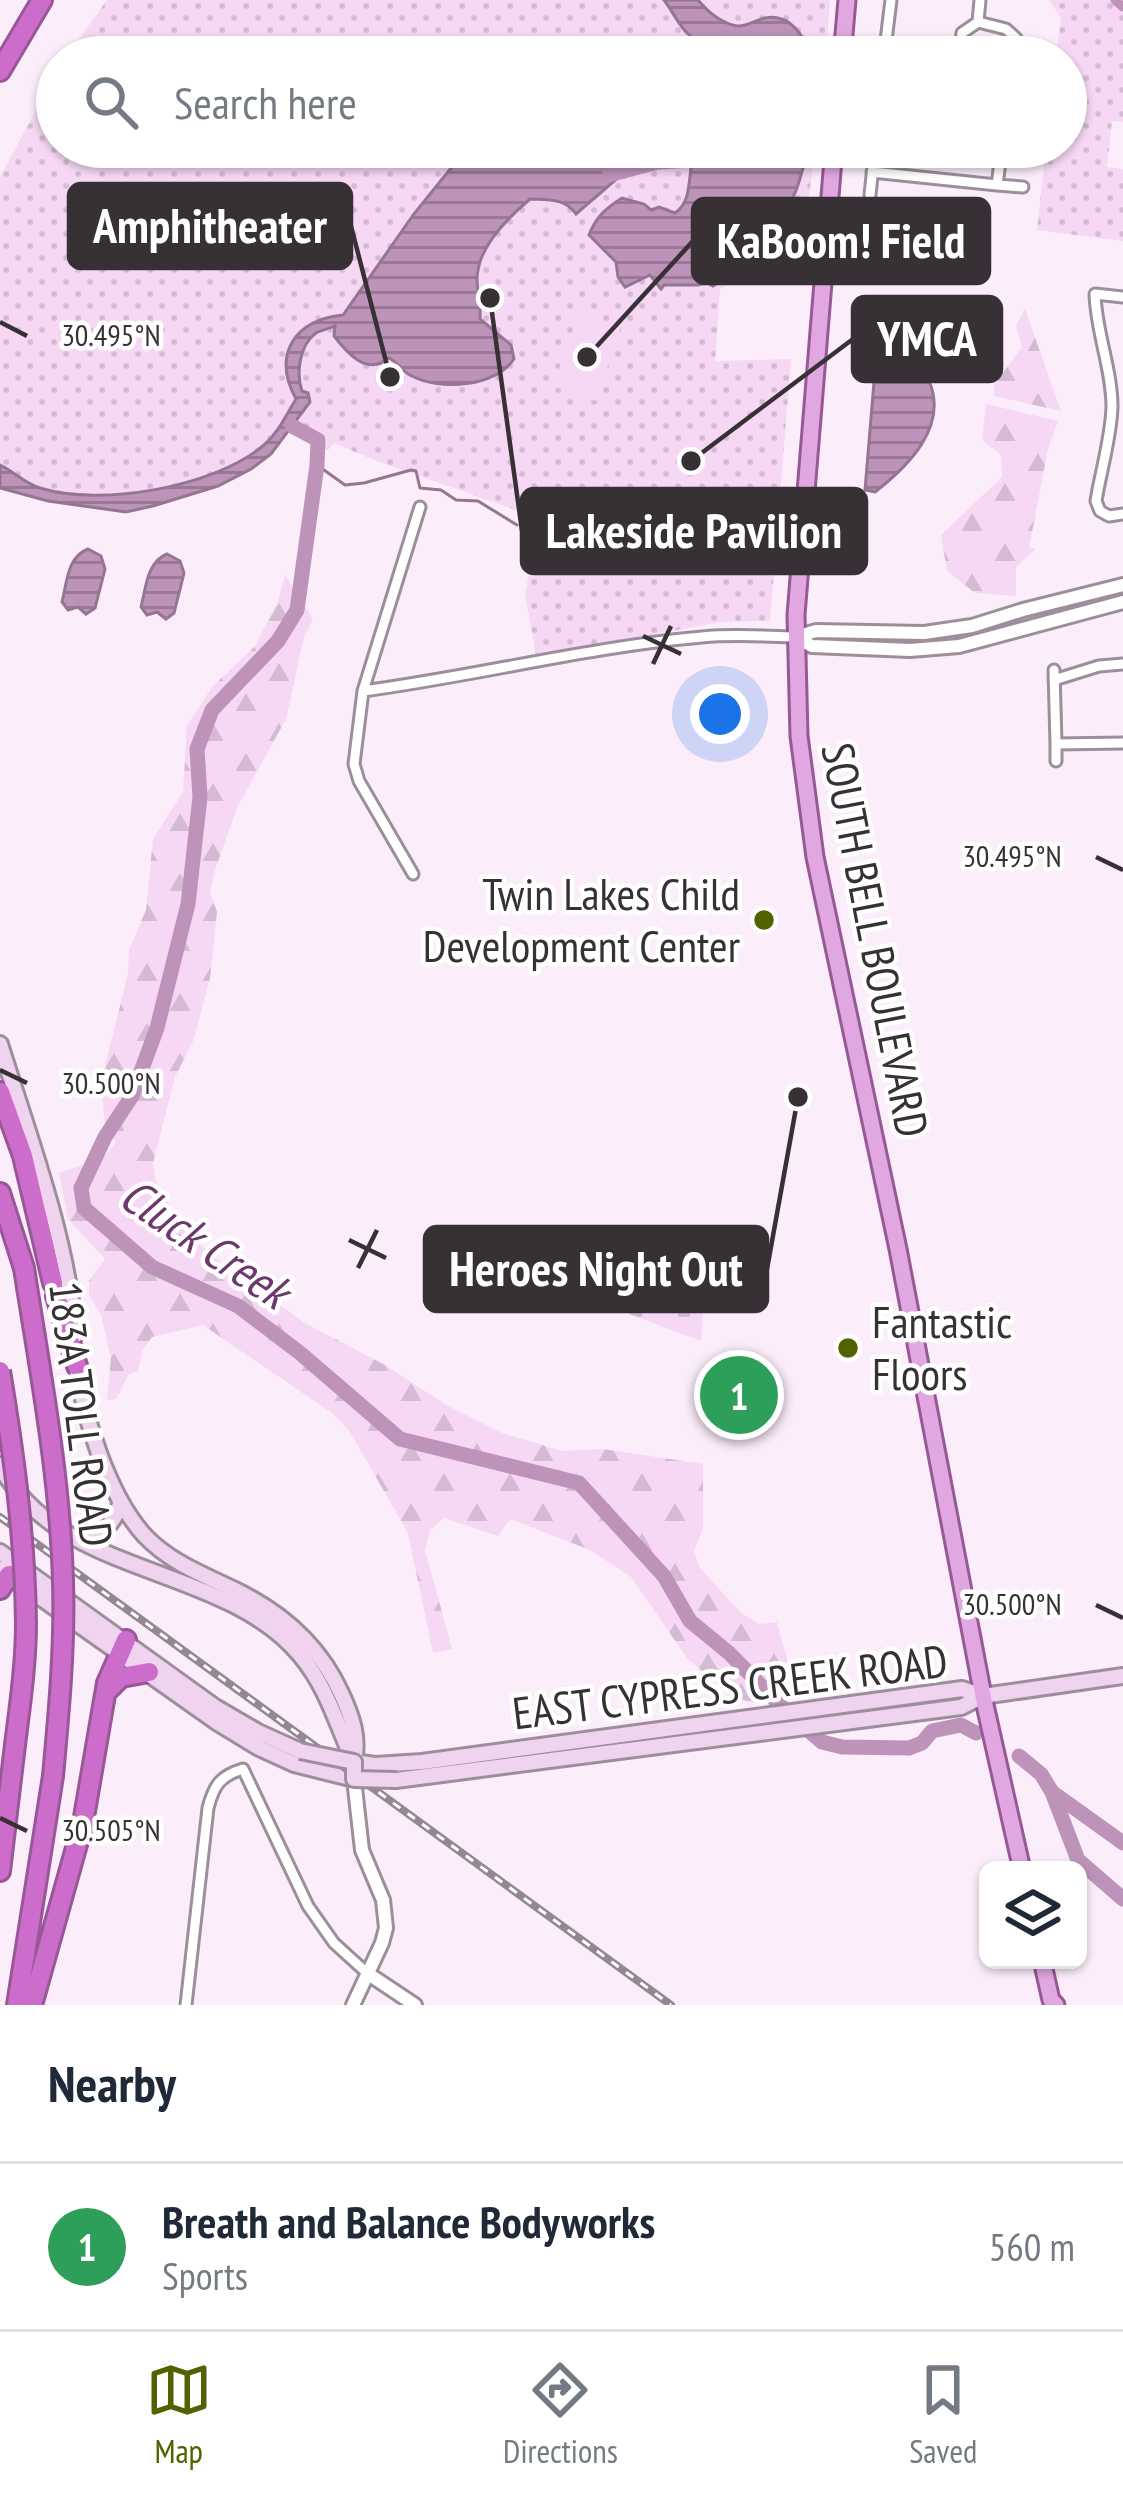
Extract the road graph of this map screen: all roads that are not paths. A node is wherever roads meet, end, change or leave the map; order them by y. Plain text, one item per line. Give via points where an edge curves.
1 (45, 0) edge
2 (847, 0) edge
3 (891, 0) edge
4 (980, 0) edge
5 (978, 22) junction
6 (844, 36) edge
7 (887, 36) edge
8 (962, 36) edge
9 (1014, 36) edge
10 (0, 71) edge
11 (832, 168) edge
12 (872, 168) edge
13 (999, 168) edge
14 (872, 172) junction
15 (997, 185) junction
16 (1023, 188) dead end
17 (870, 195) dead end
18 (1123, 297) edge
19 (420, 507) dead end
20 (1123, 514) edge
21 (1123, 585) edge
22 (1123, 602) edge
23 (795, 637) junction
24 (1123, 664) edge
25 (363, 691) junction
26 (1123, 743) edge
27 (1056, 744) junction
28 (1056, 761) dead end
29 (413, 874) dead end
30 (0, 1044) edge
31 (0, 1092) edge
32 (0, 1193) edge
33 (76, 1366) junction
34 (0, 1371) edge
35 (0, 1465) edge
36 (121, 1504) junction
37 (84, 1543) junction
38 (4, 1569) edge
39 (123, 1646) junction
40 (149, 1672) junction
41 (1123, 1676) edge
42 (108, 1690) junction
43 (983, 1696) junction
44 (668, 1738) junction
45 (352, 1752) junction
46 (355, 1785) junction
47 (1020, 1861) edge
48 (0, 1871) edge
49 (1044, 1969) edge
50 (367, 1972) junction
51 (1052, 2003) edge
52 (17, 2005) edge
53 (32, 2005) edge
54 (186, 2005) edge
55 (353, 2005) edge
56 (415, 2005) edge

1 - 10 highway
2 - 6 main road
3 - 7 street
4 - 5 street
5 - 8 street
5 - 9 street
11 - 23 main road, SOUTH BELL BOULEVARD
12 - 14 street
13 - 15 street
14 - 15 street
14 - 17 street
15 - 16 street
18 - 20 street via 1095,294 1112,407 1096,501 1108,516
19 - 25 street
21 - 23 street via 972,626
22 - 23 street via 959,646 812,646
23 - 25 street via 699,637
23 - 43 main road, SOUTH BELL BOULEVARD via 815,857
24 - 27 street via 1054,675
25 - 29 street via 354,764
26 - 27 street
27 - 28 street
30 - 33 main road via 72,1298
31 - 33 highway
32 - 52 highway, 183A TOLL ROAD, bridge via 24,1268 63,1580 53,1776
33 - 36 main road
34 - 48 highway, 183A TOLL ROAD, bridge via 19,1488 26,1624
35 - 37 main road via 40,1514
36 - 37 main road
36 - 45 main road via 160,1550 287,1623 322,1657 358,1740
37 - 45 main road via 274,1630 325,1691
38 - 39 main road
38 - 39 main road via 62,1596
39 - 40 main road, EAST CYPRESS CREEK ROAD
39 - 42 highway
39 - 45 main road, EAST CYPRESS CREEK ROAD, bridge via 258,1732 300,1751
40 - 42 highway via 121,1677
40 - 46 main road, EAST CYPRESS CREEK ROAD via 259,1748
41 - 43 main road
42 - 53 highway via 83,1823
43 - 44 main road, EAST CYPRESS CREEK ROAD via 961,1707
43 - 44 main road, EAST CYPRESS CREEK ROAD via 962,1689
43 - 47 main road
44 - 45 main road, EAST CYPRESS CREEK ROAD via 375,1765
44 - 46 main road, EAST CYPRESS CREEK ROAD, bridge
45 - 46 main road, bridge
46 - 50 street via 362,1850 386,1911
49 - 51 main road
50 - 54 street via 308,1906 243,1769 218,1780 212,1792
50 - 55 street
50 - 56 street

